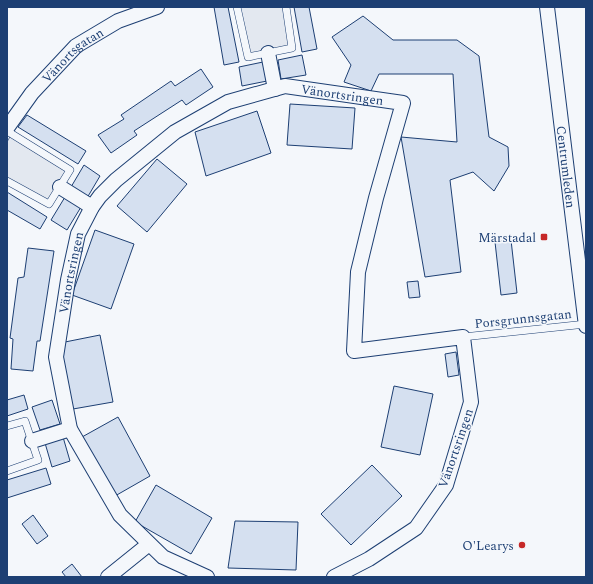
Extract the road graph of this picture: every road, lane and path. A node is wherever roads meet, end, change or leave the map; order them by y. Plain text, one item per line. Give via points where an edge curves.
1 (157, 7) edge
2 (237, 7) edge
3 (286, 7) edge
4 (547, 7) edge
5 (268, 53) junction
6 (275, 89) junction
7 (7, 128) edge
8 (7, 131) edge
9 (7, 181) edge
10 (60, 187) junction
11 (92, 207) junction
12 (586, 325) edge
13 (463, 336) junction
14 (7, 426) edge
15 (70, 429) junction
16 (32, 441) junction
17 (7, 471) edge
18 (149, 544) junction
19 (190, 574) edge
20 (108, 577) edge
21 (207, 577) edge
22 (334, 577) edge

1 - 7 street, Vänortsgatan via 118,21 76,46 32,93
2 - 5 lane via 248,57
3 - 5 lane via 292,48
4 - 12 street, Centrumleden
5 - 6 street
6 - 11 street, Vänortsringen via 228,102 175,132 116,180
6 - 13 street, Vänortsringen via 285,86 404,103 376,198 358,272 354,351
8 - 10 lane via 70,170
9 - 10 lane via 49,204
10 - 11 street
11 - 15 street, Vänortsringen via 78,234 56,357
12 - 13 lane, Porsgrunnsgatan
13 - 22 street, Vänortsringen via 471,402 446,485 416,528 369,559
14 - 16 lane via 25,421
15 - 16 street
15 - 18 street, Vänortsringen via 120,515
16 - 17 lane via 38,460
18 - 19 street, Vänortsringen via 163,557
18 - 20 street
19 - 21 street, Vänortsringen

